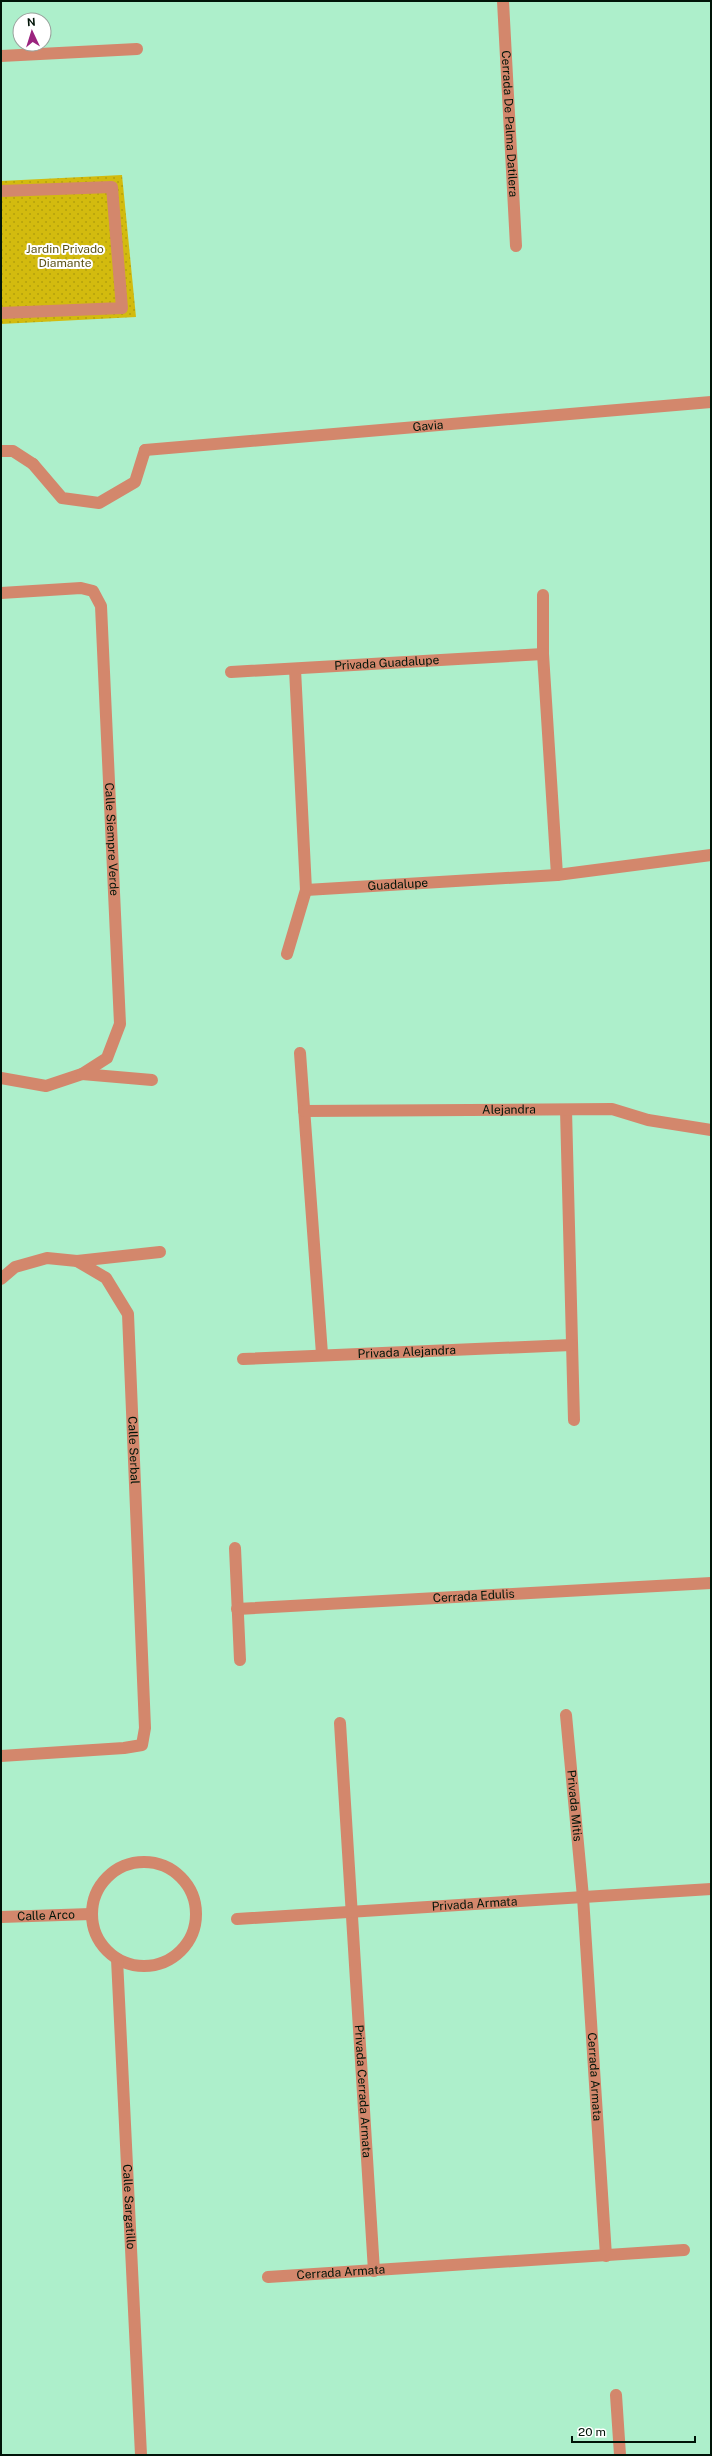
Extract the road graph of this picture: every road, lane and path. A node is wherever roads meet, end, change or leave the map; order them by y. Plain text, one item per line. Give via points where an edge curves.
1 (503, 1) edge
2 (137, 49) dead end
3 (1, 56) edge
4 (1, 191) edge
5 (516, 246) dead end
6 (1, 313) edge
7 (711, 402) edge
8 (1, 451) edge
9 (1, 593) edge
10 (543, 595) dead end
11 (543, 654) junction
12 (295, 669) junction
13 (231, 672) dead end
14 (711, 855) edge
15 (557, 875) junction
16 (306, 890) junction
17 (287, 954) dead end
18 (300, 1053) dead end
19 (82, 1074) junction
20 (1, 1078) edge
21 (152, 1080) dead end
22 (566, 1110) junction
23 (304, 1111) junction
24 (711, 1130) edge
25 (160, 1252) dead end
26 (77, 1260) junction
27 (1, 1280) edge
28 (571, 1345) junction
29 (322, 1354) junction
30 (243, 1359) dead end
31 (574, 1420) dead end
32 (235, 1548) dead end
33 (711, 1584) edge
34 (237, 1609) junction
35 (240, 1660) dead end
36 (566, 1715) dead end
37 (340, 1723) dead end
38 (1, 1756) edge
39 (711, 1889) edge
40 (583, 1897) junction
41 (351, 1912) junction
42 (91, 1914) junction
43 (1, 1917) edge
44 (237, 1919) dead end
45 (117, 1959) junction
46 (684, 2250) dead end
47 (606, 2256) junction
48 (374, 2271) junction
49 (268, 2278) dead end
50 (616, 2395) dead end
51 (141, 2455) edge
52 (620, 2455) edge

1 - 5 street, Cerrada De Palma Datilera
2 - 3 street
4 - 6 street via 112,187 122,308
7 - 8 street, Gavia via 145,450 135,482 100,503 62,498 33,464 13,451
9 - 19 street, Calle Siempre Verde via 82,588 93,591 102,606 120,1024 107,1058
10 - 11 street
11 - 12 street, Privada Guadalupe
11 - 15 street
12 - 13 street, Privada Guadalupe
12 - 16 street
14 - 15 street, Guadalupe
15 - 16 street, Guadalupe
16 - 17 street
18 - 23 street
19 - 20 street, Calle Siempre Verde via 46,1086
19 - 21 street, Calle Siempre Verde
22 - 23 street, Alejandra
22 - 24 street, Alejandra via 612,1109 648,1120
22 - 28 street
23 - 29 street
25 - 26 street
26 - 27 street, Calle Serbal via 48,1258 14,1267
26 - 38 street, Calle Serbal via 106,1278 128,1314 145,1728 142,1745
28 - 29 street, Privada Alejandra
28 - 31 street
29 - 30 street, Privada Alejandra
32 - 34 street
33 - 34 street, Cerrada Edulis
34 - 35 street
36 - 40 street, Privada Mitis
37 - 41 street, Privada Cerrada Armata
39 - 40 street, Privada Armata
40 - 41 street, Privada Armata
40 - 47 street, Cerrada Armata
41 - 44 street, Privada Armata
41 - 48 street, Privada Cerrada Armata
42 - 43 street, Calle Arco
42 - 45 street via 94,1932 103,1948
42 - 45 street via 94,1897 102,1881 116,1869 132,1863 149,1862 168,1867 183,1878 193,1894 197,1912 194,1931 184,1947 170,1960 153,1966 140,1966
45 - 51 street, Calle Sargatillo
46 - 47 street, Cerrada Armata
47 - 48 street, Cerrada Armata
48 - 49 street, Cerrada Armata
50 - 52 street

